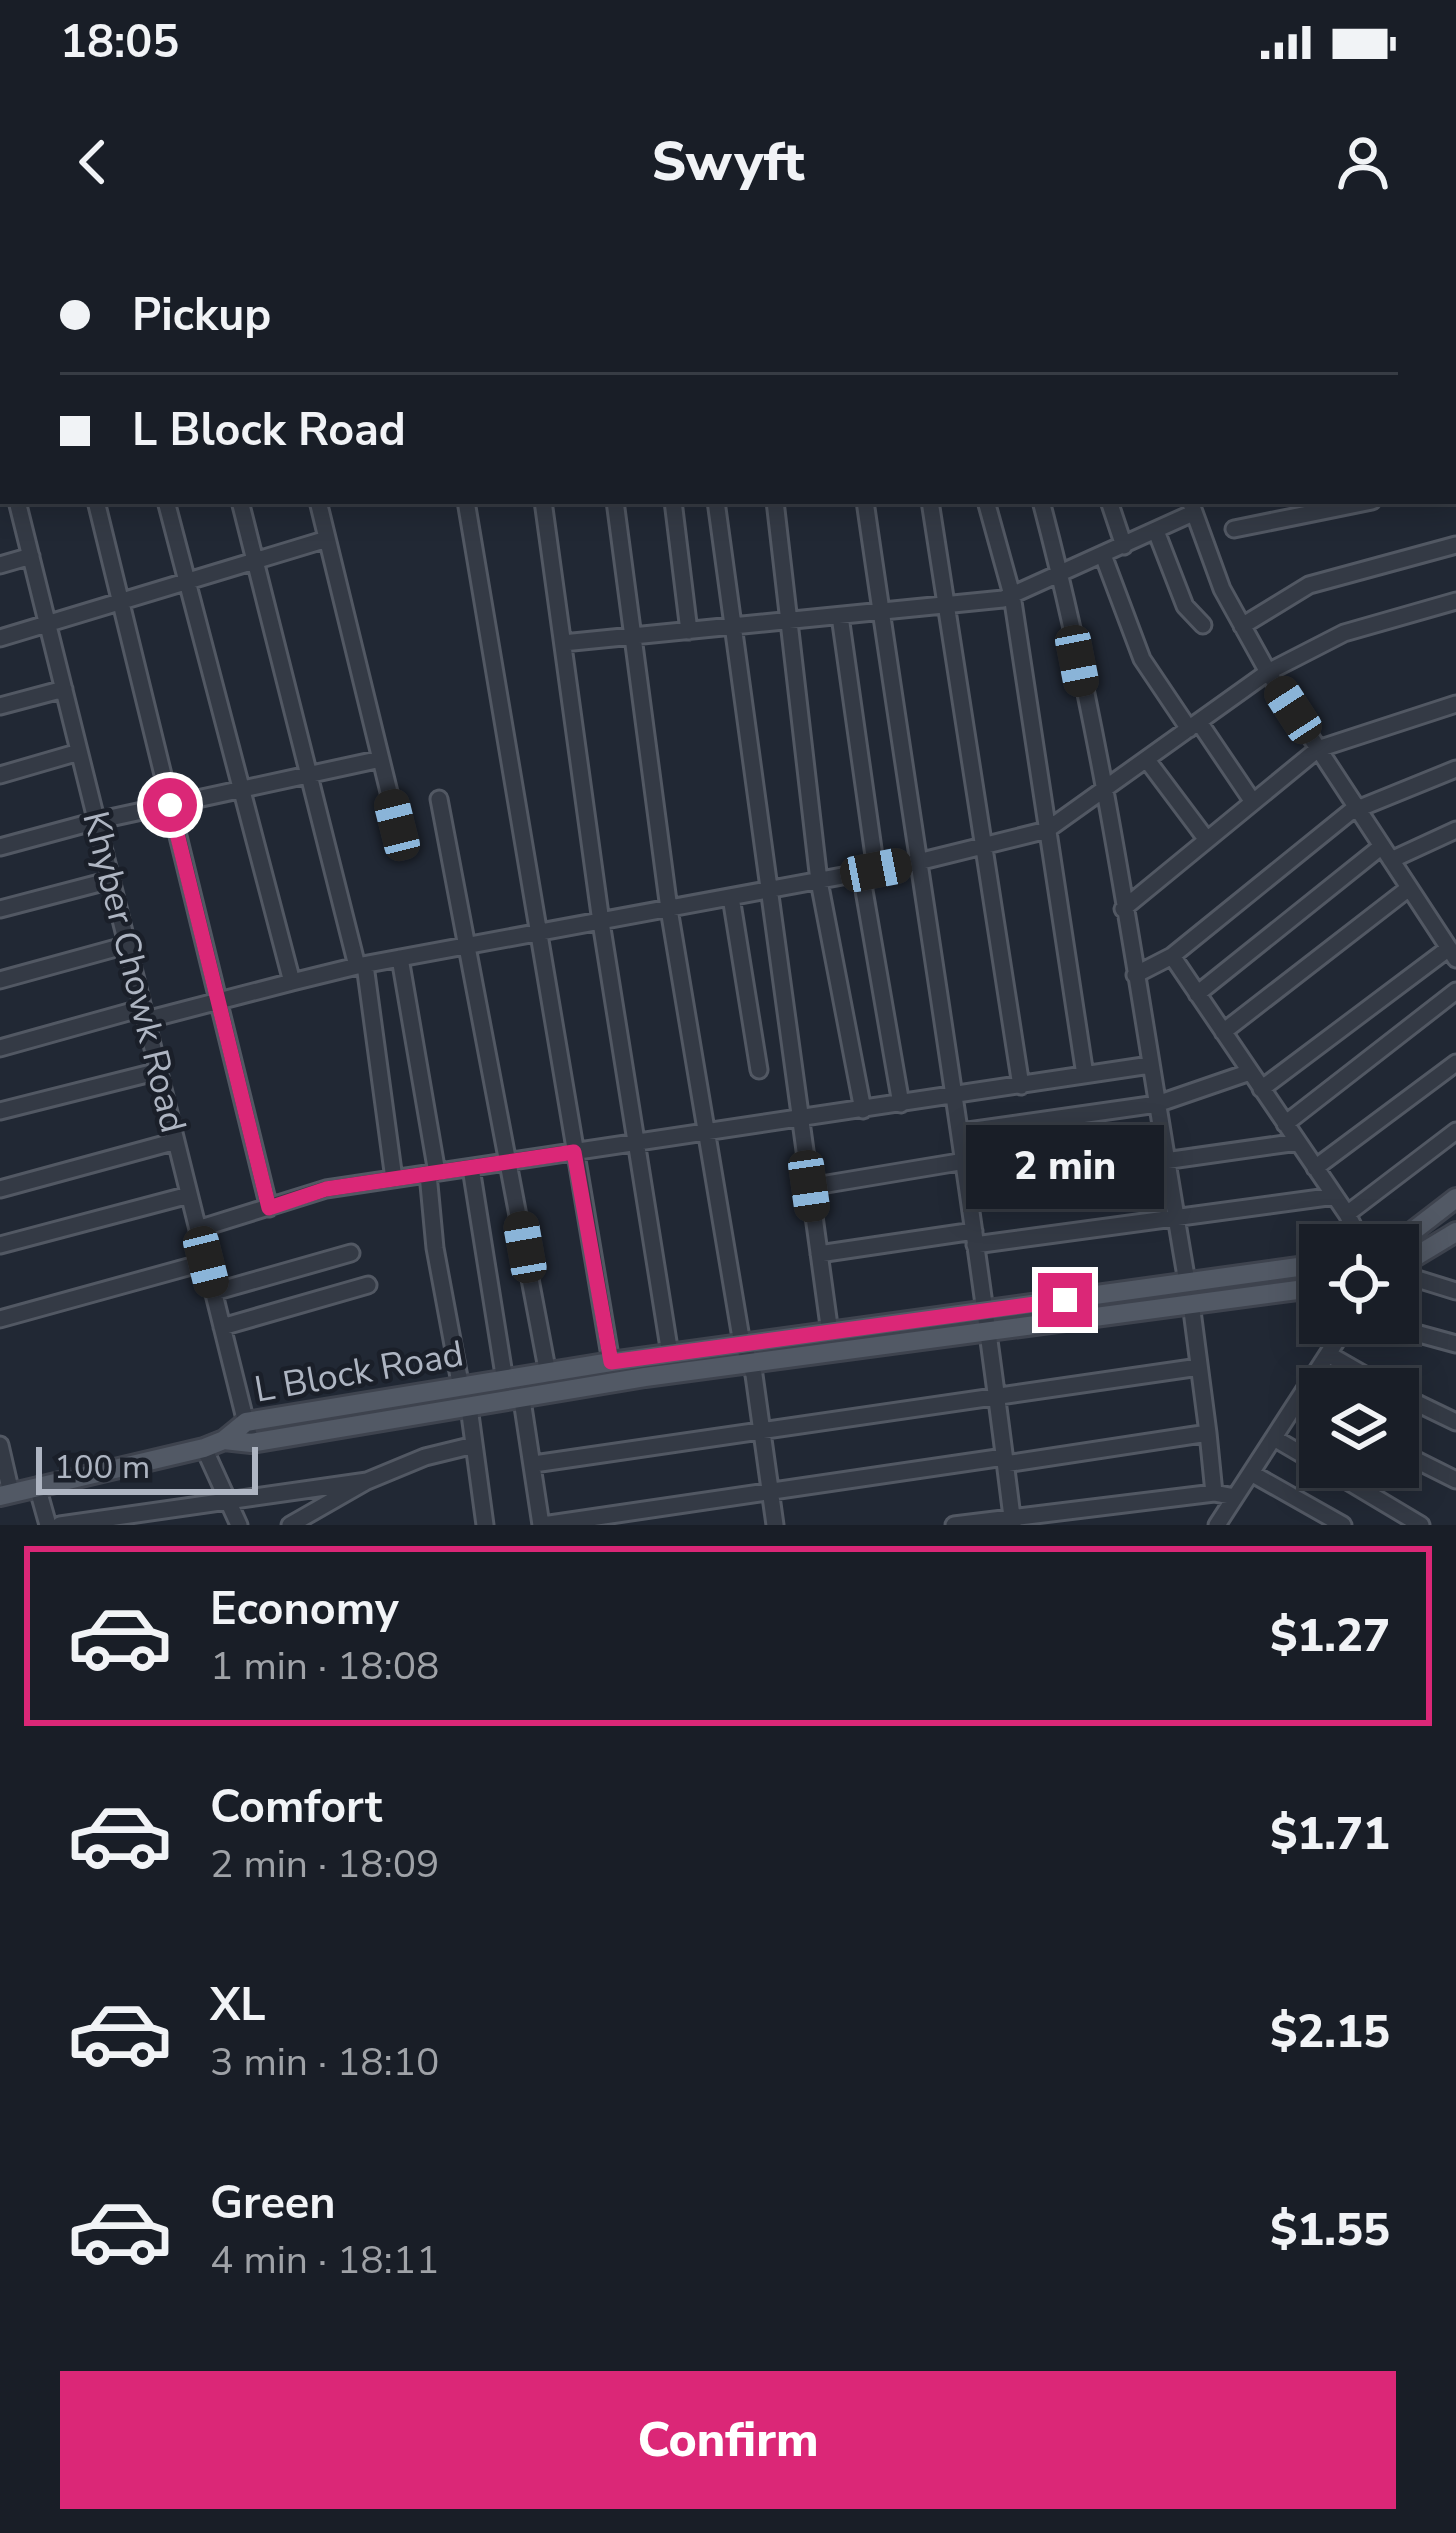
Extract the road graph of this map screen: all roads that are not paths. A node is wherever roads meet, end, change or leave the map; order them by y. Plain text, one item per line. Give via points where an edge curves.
1 (18, 504) edge
2 (97, 504) edge
3 (167, 504) edge
4 (241, 504) edge
5 (319, 504) edge
6 (466, 504) edge
7 (543, 504) edge
8 (615, 504) edge
9 (673, 504) edge
10 (716, 504) edge
11 (775, 504) edge
12 (865, 504) edge
13 (931, 504) edge
14 (987, 504) edge
15 (1042, 504) edge
16 (1110, 504) edge
17 (1357, 504) edge
18 (1192, 507) edge
19 (1234, 529) dead end
20 (1156, 531) junction
21 (327, 539) junction
22 (1456, 545) edge
23 (1124, 546) junction
24 (1103, 555) junction
25 (31, 556) junction
26 (255, 562) junction
27 (0, 565) edge
28 (1060, 574) junction
29 (187, 583) junction
30 (1012, 596) junction
31 (121, 602) junction
32 (1456, 602) edge
33 (948, 605) junction
34 (881, 612) junction
35 (840, 616) junction
36 (789, 621) junction
37 (48, 625) junction
38 (1203, 625) dead end
39 (733, 626) junction
40 (1242, 626) junction
41 (689, 631) junction
42 (633, 636) junction
43 (0, 638) edge
44 (562, 644) junction
45 (1268, 672) junction
46 (64, 689) junction
47 (1456, 704) edge
48 (0, 706) edge
49 (1194, 725) junction
50 (1318, 749) junction
51 (79, 752) junction
52 (381, 759) junction
53 (1147, 760) junction
54 (1456, 769) edge
55 (0, 775) edge
56 (309, 777) junction
57 (242, 791) junction
58 (1103, 791) junction
59 (439, 799) dead end
60 (1253, 802) junction
61 (170, 805) junction
62 (1358, 809) junction
63 (96, 820) junction
64 (397, 825) dead end
65 (1048, 830) junction
66 (1456, 830) edge
67 (1207, 840) junction
68 (985, 847) junction
69 (0, 848) edge
70 (1387, 853) junction
71 (918, 862) junction
72 (868, 872) junction
73 (111, 880) junction
74 (819, 881) junction
75 (1409, 888) junction
76 (767, 890) junction
77 (731, 897) junction
78 (0, 909) edge
79 (669, 909) junction
80 (1124, 909) junction
81 (601, 922) junction
82 (536, 934) junction
83 (127, 945) junction
84 (470, 946) junction
85 (1452, 953) edge
86 (1172, 956) junction
87 (400, 958) junction
88 (361, 966) junction
89 (1135, 974) junction
90 (0, 980) edge
91 (292, 982) junction
92 (1456, 991) edge
93 (1197, 994) junction
94 (218, 1001) junction
95 (144, 1014) junction
96 (1223, 1032) junction
97 (0, 1048) edge
98 (1456, 1063) edge
99 (1150, 1065) junction
100 (759, 1070) dead end
101 (159, 1071) junction
102 (1250, 1072) junction
103 (1085, 1075) junction
104 (1021, 1086) junction
105 (1262, 1089) junction
106 (957, 1096) junction
107 (901, 1104) junction
108 (1157, 1104) junction
109 (863, 1110) junction
110 (0, 1111) edge
111 (800, 1119) junction
112 (1285, 1124) junction
113 (708, 1131) junction
114 (1456, 1131) edge
115 (961, 1132) junction
116 (176, 1141) junction
117 (636, 1142) junction
118 (1298, 1142) junction
119 (574, 1152) junction
120 (965, 1161) junction
121 (1167, 1161) junction
122 (509, 1162) junction
123 (471, 1168) junction
124 (1315, 1168) junction
125 (432, 1173) junction
126 (394, 1179) junction
127 (809, 1186) junction
128 (0, 1189) edge
129 (968, 1189) junction
130 (190, 1195) junction
131 (1334, 1196) junction
132 (1456, 1198) edge
133 (269, 1208) junction
134 (1347, 1214) junction
135 (1176, 1217) junction
136 (1352, 1224) edge
137 (1419, 1227) edge
138 (198, 1228) junction
139 (975, 1238) junction
140 (1452, 1240) edge
141 (0, 1245) edge
142 (351, 1253) dead end
143 (819, 1254) junction
144 (1419, 1258) edge
145 (206, 1262) junction
146 (1299, 1267) edge
147 (1419, 1278) edge
148 (1187, 1282) junction
149 (368, 1286) dead end
150 (1299, 1290) edge
151 (1456, 1291) edge
152 (214, 1292) junction
153 (1191, 1304) junction
154 (984, 1313) junction
155 (0, 1319) edge
156 (222, 1327) junction
157 (830, 1333) junction
158 (987, 1334) junction
159 (1419, 1334) edge
160 (1334, 1344) edge
161 (1456, 1344) edge
162 (670, 1354) junction
163 (746, 1354) junction
164 (1328, 1354) junction
165 (611, 1362) junction
166 (1199, 1367) junction
167 (1352, 1368) edge
168 (548, 1375) junction
169 (505, 1381) junction
170 (995, 1396) junction
171 (465, 1398) junction
172 (522, 1400) junction
173 (1298, 1400) joint
174 (1419, 1404) edge
175 (246, 1422) junction
176 (1456, 1422) edge
177 (761, 1429) junction
178 (1208, 1433) junction
179 (1274, 1438) junction
180 (224, 1440) junction
181 (251, 1443) junction
182 (0, 1445) edge
183 (474, 1445) junction
184 (204, 1448) junction
185 (1299, 1453) edge
186 (1004, 1460) junction
187 (1419, 1462) edge
188 (534, 1465) junction
189 (1251, 1473) junction
190 (1456, 1480) edge
191 (367, 1481) junction
192 (37, 1486) junction
193 (1359, 1488) edge
194 (770, 1490) junction
195 (1214, 1493) junction
196 (6, 1494) edge
197 (1235, 1497) junction
198 (228, 1503) junction
199 (1012, 1521) edge
200 (1225, 1522) edge
201 (47, 1525) edge
202 (60, 1525) edge
203 (239, 1525) edge
204 (290, 1525) edge
205 (484, 1525) edge
206 (542, 1525) edge
207 (776, 1525) edge
208 (954, 1525) edge
209 (1343, 1525) edge
210 (1421, 1525) edge

1 - 25 street, Khyber Chowk Road
2 - 31 street
3 - 29 street
4 - 26 street
5 - 21 street
6 - 82 street
7 - 44 street
8 - 42 street
9 - 41 street
10 - 39 street
11 - 36 street
12 - 34 street
13 - 33 street
14 - 30 street
15 - 28 street
16 - 23 street
17 - 19 street
18 - 20 street
18 - 40 street
20 - 23 street
20 - 38 street via 1185,606
21 - 26 street
21 - 52 street
22 - 40 street via 1309,585
23 - 24 street
24 - 28 street
24 - 49 street via 1142,659
25 - 27 street
25 - 37 street, Khyber Chowk Road
26 - 29 street
26 - 56 street
28 - 30 street
28 - 58 street
29 - 31 street
29 - 57 street
30 - 33 street
30 - 65 street
31 - 37 street
31 - 61 street
32 - 45 street via 1344,633
33 - 34 street
33 - 68 street
34 - 35 street
34 - 71 street
35 - 36 street
35 - 72 street
36 - 39 street
36 - 74 street
37 - 43 street
37 - 46 street, Khyber Chowk Road
39 - 41 street
39 - 76 street
40 - 45 street
41 - 42 street
42 - 44 street
42 - 79 street
44 - 81 street
45 - 49 street
45 - 50 street
46 - 48 street
46 - 51 street, Khyber Chowk Road
47 - 50 street
49 - 53 street
49 - 60 street
50 - 60 street
50 - 62 street
51 - 55 street
51 - 63 street, Khyber Chowk Road
52 - 56 street
52 - 64 street
53 - 58 street
53 - 67 street
54 - 62 street
56 - 57 street
56 - 88 street
57 - 61 street
57 - 91 street
58 - 65 street
58 - 80 street
59 - 84 street
60 - 67 street
61 - 63 street
61 - 94 street
62 - 70 street
62 - 86 street
63 - 69 street
63 - 73 street, Khyber Chowk Road
65 - 68 street
65 - 103 street
66 - 70 street
67 - 80 street
68 - 71 street
68 - 104 street
70 - 75 street
70 - 93 street
71 - 72 street
71 - 106 street
72 - 74 street
72 - 107 street
73 - 78 street
73 - 83 street, Khyber Chowk Road
74 - 76 street
74 - 109 street
75 - 85 street
75 - 96 street
76 - 77 street
76 - 111 street
77 - 79 street
77 - 100 street
79 - 81 street
79 - 113 street
80 - 89 street
81 - 82 street
81 - 117 street
82 - 84 street
82 - 119 street
83 - 90 street
83 - 95 street, Khyber Chowk Road
84 - 87 street
84 - 122 street
85 - 105 street
86 - 89 street
86 - 93 street
87 - 88 street
87 - 125 street
88 - 91 street
88 - 126 street
89 - 99 street
91 - 94 street
92 - 112 street
93 - 96 street
94 - 95 street
94 - 133 street
95 - 97 street
95 - 101 street, Khyber Chowk Road
96 - 102 street
98 - 124 street
99 - 103 street
99 - 108 street
101 - 110 street
101 - 116 street, Khyber Chowk Road
102 - 105 street
102 - 108 street
103 - 104 street
104 - 106 street
105 - 112 street
106 - 107 street
106 - 115 street
107 - 109 street
108 - 115 street
108 - 121 street
109 - 111 street
111 - 113 street
111 - 127 street
112 - 118 street
113 - 117 street
113 - 163 street
114 - 134 street
115 - 120 street
116 - 128 street
116 - 130 street, Khyber Chowk Road
117 - 119 street
117 - 162 street
118 - 121 street
118 - 124 street
119 - 122 street
119 - 165 street
120 - 127 street
120 - 129 street
121 - 129 street
121 - 135 street
122 - 123 street
122 - 168 street
123 - 125 street
123 - 169 street
124 - 131 street
125 - 126 street
125 - 171 street via 435,1248
126 - 133 street
127 - 143 street
129 - 139 street
130 - 138 street, Khyber Chowk Road
130 - 141 street
131 - 134 street
131 - 135 street
132 - 137 main road
133 - 138 street
134 - 136 street
135 - 139 street
135 - 148 street
138 - 145 street, Khyber Chowk Road
139 - 143 street
139 - 154 street
140 - 144 main road
142 - 152 street
143 - 157 street
145 - 152 street, Khyber Chowk Road
145 - 155 street
146 - 148 main road, L Block Road
147 - 151 street
148 - 154 main road, L Block Road
149 - 156 street
150 - 153 main road, L Block Road
152 - 156 street, Khyber Chowk Road
153 - 158 main road, L Block Road
153 - 166 street
154 - 157 main road, L Block Road
154 - 158 street
156 - 175 street, Khyber Chowk Road
157 - 163 main road, L Block Road
158 - 163 main road, L Block Road
158 - 170 street
159 - 161 street
160 - 164 street
162 - 163 main road, L Block Road
162 - 165 main road, L Block Road
163 - 172 main road, L Block Road
163 - 177 street
164 - 167 street
164 - 173 street
165 - 168 main road, L Block Road
166 - 170 street
166 - 178 street
168 - 169 main road, L Block Road
169 - 171 main road, L Block Road
170 - 177 street
170 - 186 street
171 - 172 main road, L Block Road
171 - 175 main road, L Block Road
171 - 181 main road, L Block Road
171 - 183 street
172 - 188 street
173 - 179 street
174 - 176 street
175 - 180 main road, L Block Road
175 - 181 street, Khyber Chowk Road
177 - 188 street
177 - 194 street
178 - 186 street
178 - 195 street
179 - 185 street
179 - 189 street
180 - 181 main road, L Block Road
180 - 184 main road
182 - 196 street
183 - 191 street
183 - 205 street
184 - 192 main road
184 - 198 street
186 - 194 street
186 - 199 street
187 - 190 street
188 - 206 street
189 - 197 street
189 - 209 street
191 - 198 street
191 - 204 street
192 - 196 main road
192 - 201 street
193 - 210 street
194 - 206 street
194 - 207 street
195 - 197 street
195 - 199 street
197 - 200 street
198 - 202 street
198 - 203 street
199 - 208 street

